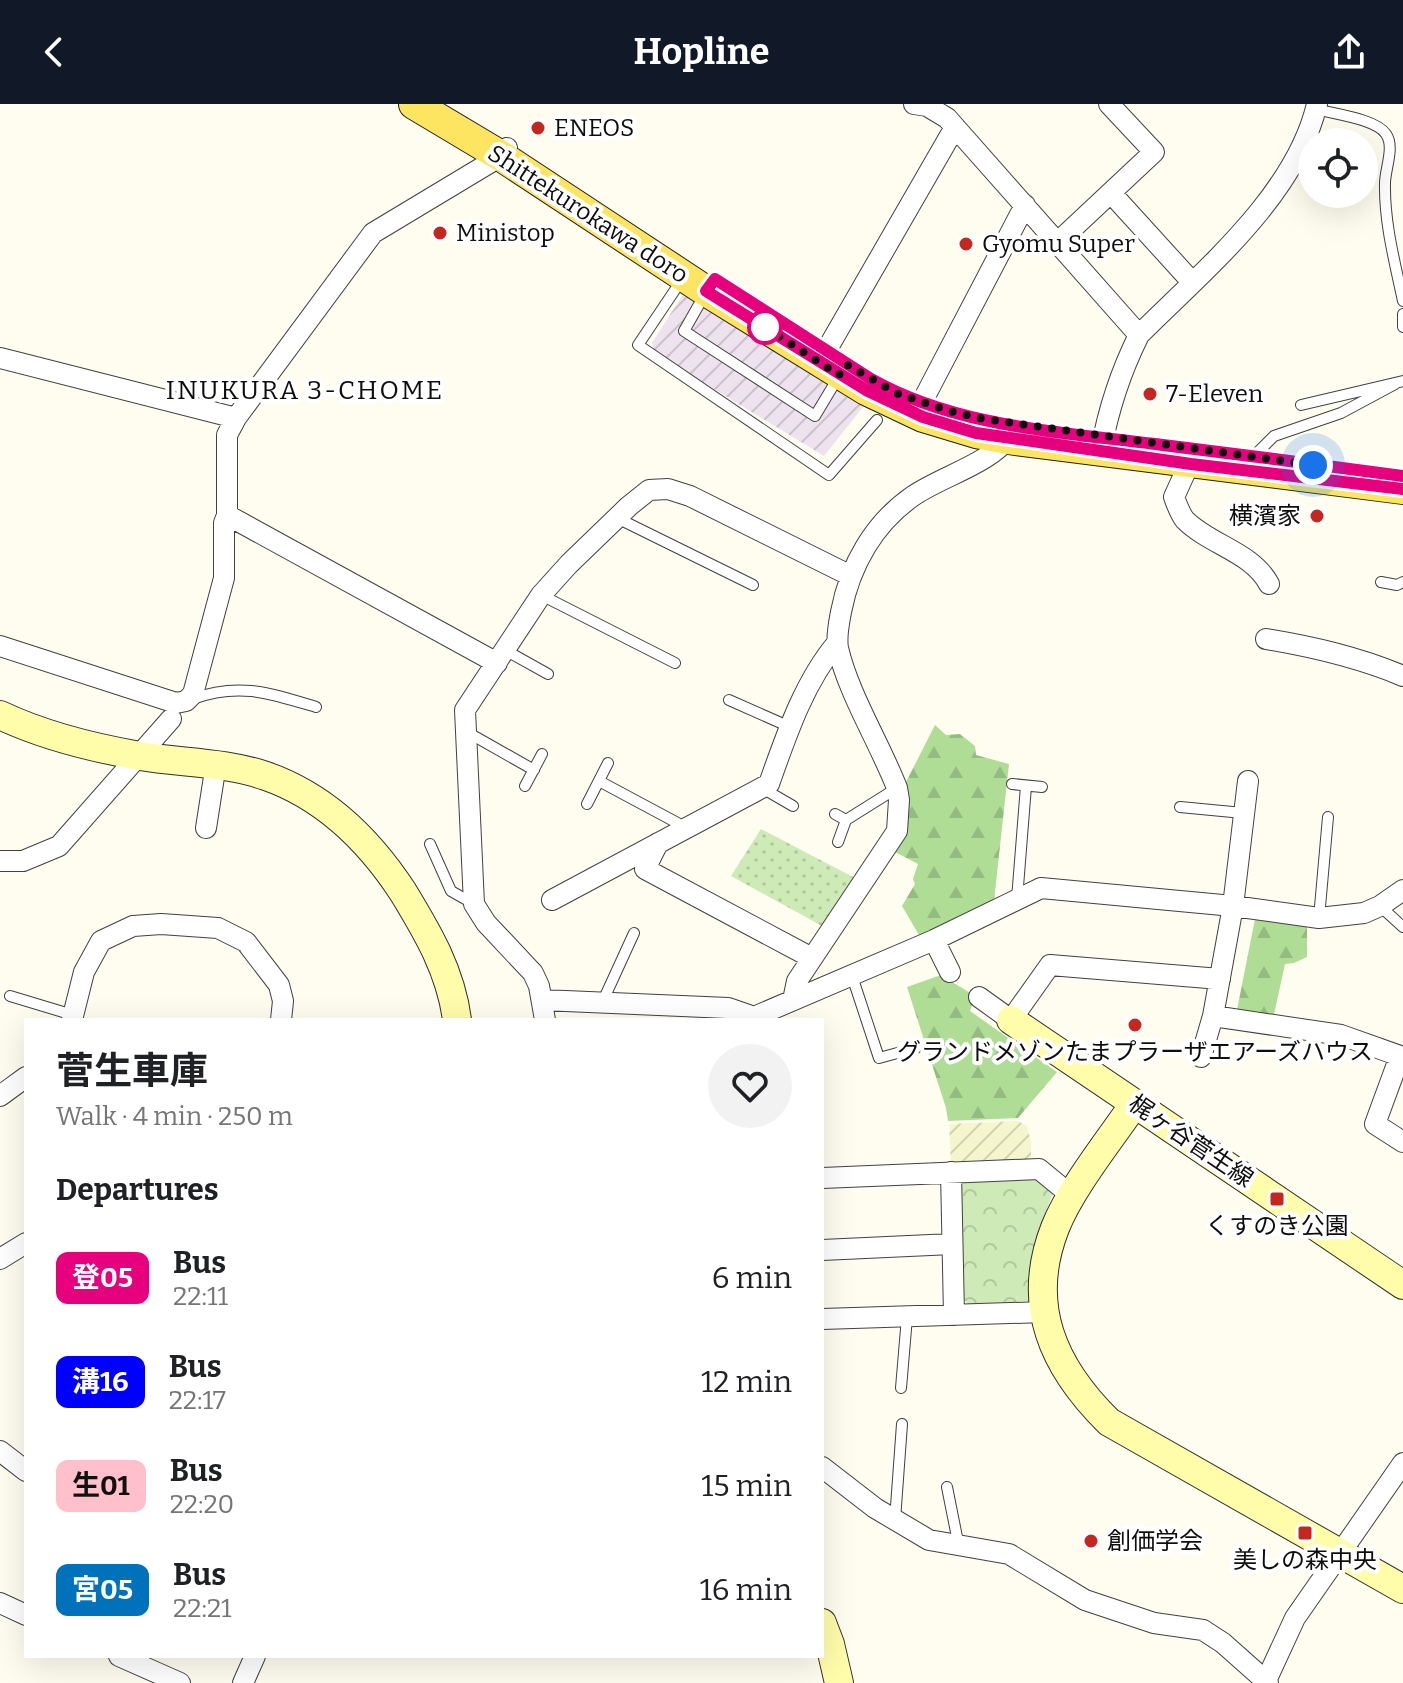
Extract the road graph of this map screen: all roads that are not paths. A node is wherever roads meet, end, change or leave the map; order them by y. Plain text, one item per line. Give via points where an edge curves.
1 (414, 104) edge
2 (914, 104) edge
3 (1109, 104) edge
4 (1317, 107) edge
5 (449, 113) edge
6 (955, 127) junction
7 (504, 152) junction
8 (1111, 193) junction
9 (1025, 205) junction
10 (1058, 242) junction
11 (702, 282) junction
12 (1192, 282) junction
13 (1403, 301) edge
14 (1403, 314) edge
15 (1403, 327) edge
16 (1139, 335) junction
17 (0, 358) edge
18 (837, 364) junction
19 (1399, 382) edge
20 (922, 402) junction
21 (1301, 405) dead end
22 (236, 418) junction
23 (877, 420) dead end
24 (1012, 432) junction
25 (1102, 444) junction
26 (1193, 456) junction
27 (1253, 457) junction
28 (1403, 476) edge
29 (1403, 489) edge
30 (227, 515) junction
31 (617, 518) junction
32 (851, 576) junction
33 (1381, 582) dead end
34 (1403, 582) edge
35 (1269, 584) dead end
36 (753, 585) dead end
37 (541, 595) junction
38 (1266, 639) dead end
39 (837, 643) junction
40 (0, 646) edge
41 (501, 657) junction
42 (675, 663) dead end
43 (548, 674) dead end
44 (1403, 676) edge
45 (729, 700) dead end
46 (186, 701) junction
47 (316, 707) dead end
48 (0, 715) edge
49 (171, 719) dead end
50 (790, 727) junction
51 (467, 732) junction
52 (542, 754) dead end
53 (140, 756) junction
54 (608, 763) dead end
55 (216, 764) junction
56 (534, 770) junction
57 (599, 781) junction
58 (1248, 781) dead end
59 (1012, 784) dead end
60 (525, 786) dead end
61 (1026, 786) junction
62 (1042, 787) dead end
63 (762, 788) junction
64 (897, 788) junction
65 (587, 804) dead end
66 (793, 806) dead end
67 (1180, 807) dead end
68 (1243, 813) junction
69 (835, 814) dead end
70 (1328, 817) dead end
71 (846, 820) junction
72 (206, 828) dead end
73 (686, 828) junction
74 (838, 842) dead end
75 (658, 843) junction
76 (430, 844) dead end
77 (0, 861) edge
78 (1403, 890) edge
79 (552, 900) dead end
80 (1017, 900) junction
81 (474, 904) junction
82 (1233, 906) junction
83 (1380, 906) junction
84 (1319, 918) junction
85 (1403, 927) edge
86 (634, 933) dead end
87 (934, 940) junction
88 (812, 958) junction
89 (950, 972) dead end
90 (852, 976) junction
91 (1220, 979) junction
92 (10, 996) dead end
93 (979, 997) dead end
94 (793, 1000) junction
95 (602, 1003) junction
96 (543, 1010) edge
97 (1213, 1016) junction
98 (72, 1018) edge
99 (281, 1018) edge
100 (457, 1018) edge
101 (750, 1018) edge
102 (1011, 1020) junction
103 (916, 1048) dead end
104 (1401, 1056) edge
105 (1201, 1057) dead end
106 (24, 1078) edge
107 (0, 1096) edge
108 (1135, 1103) junction
109 (1403, 1142) edge
110 (951, 1172) junction
111 (824, 1178) edge
112 (1072, 1196) junction
113 (24, 1244) edge
114 (952, 1244) junction
115 (824, 1250) edge
116 (0, 1259) edge
117 (1403, 1285) edge
118 (1045, 1312) junction
119 (954, 1315) junction
120 (907, 1317) junction
121 (824, 1319) edge
122 (901, 1388) dead end
123 (902, 1424) dead end
124 (0, 1451) edge
125 (1403, 1463) edge
126 (24, 1469) edge
127 (824, 1469) edge
128 (947, 1487) dead end
129 (895, 1520) junction
130 (959, 1547) junction
131 (1340, 1554) junction
132 (1403, 1589) edge
133 (0, 1603) edge
134 (24, 1614) edge
135 (824, 1628) edge
136 (124, 1658) edge
137 (254, 1658) edge
138 (180, 1683) edge
139 (243, 1683) edge
140 (839, 1683) edge
141 (1266, 1683) edge

1 - 5 main road, Shittekurokawa doro
2 - 6 street via 927,106
3 - 8 street via 1154,152
4 - 12 street via 1263,209
4 - 13 lane via 1373,124 1390,143 1385,183
5 - 7 main road, Shittekurokawa doro
6 - 9 street
6 - 18 street
7 - 11 main road, Shittekurokawa doro
7 - 22 street via 373,233
8 - 10 street
8 - 12 street
9 - 10 street
9 - 20 street
10 - 16 street
11 - 18 main road, Shittekurokawa doro
11 - 18 lane via 684,331 815,416
11 - 23 lane via 638,345 829,475
12 - 16 street
14 - 15 lane
16 - 25 street
17 - 22 street
18 - 20 main road, Shittekurokawa doro
18 - 24 main road, Shittekurokawa doro via 923,417
19 - 21 lane
19 - 27 lane via 1341,413 1274,436
20 - 24 main road, Shittekurokawa doro
22 - 30 street via 227,435
24 - 25 main road, Shittekurokawa doro
24 - 32 street via 977,462 914,495 890,515 866,544
25 - 26 main road, Shittekurokawa doro
26 - 27 main road, Shittekurokawa doro
26 - 29 main road, Shittekurokawa doro
26 - 35 street via 1174,497 1182,518 1264,574
27 - 28 main road, Shittekurokawa doro
30 - 41 street
30 - 46 street via 224,578 193,694
31 - 32 street via 649,490 668,489
31 - 36 lane
31 - 37 street
32 - 39 street
33 - 34 lane
37 - 41 street
37 - 42 lane
38 - 44 street via 1313,646
39 - 50 street
39 - 64 street
40 - 46 street via 176,703
41 - 43 lane
41 - 51 street via 465,710
45 - 50 lane
46 - 47 lane via 243,689
48 - 53 street
49 - 53 street
50 - 63 street via 769,784
51 - 56 lane
51 - 81 street
52 - 56 lane
53 - 55 street
53 - 77 street via 59,846 23,861
54 - 57 lane
55 - 72 street
55 - 100 street via 303,793 363,837 428,933 447,974
56 - 60 lane
57 - 65 lane
57 - 73 lane
58 - 68 street
59 - 61 lane
61 - 62 lane
61 - 80 lane
63 - 66 lane
63 - 73 street
64 - 71 lane
64 - 88 street via 897,831
67 - 68 lane
68 - 82 street
69 - 71 lane
70 - 84 lane
71 - 74 lane
73 - 75 street
75 - 79 street
75 - 88 street via 645,869
76 - 81 lane via 451,891
78 - 83 street
80 - 82 street via 1041,888
80 - 87 street
81 - 96 street via 533,973
82 - 84 street
82 - 91 street
83 - 84 street via 1347,917
83 - 85 lane
86 - 95 lane
87 - 89 street
87 - 90 street
88 - 94 street via 797,981
90 - 94 street
90 - 103 lane via 879,1058
91 - 97 street
91 - 102 street via 1050,965
92 - 98 lane
93 - 102 street, 梶ヶ谷菅生線
94 - 101 street
95 - 96 street
95 - 101 street via 728,1008
97 - 104 street via 1341,1035
97 - 105 street
98 - 99 street via 84,972 101,941 133,926 161,924 218,928 246,942 279,985
102 - 108 street, 梶ヶ谷菅生線
104 - 109 street via 1375,1124
106 - 107 street
108 - 112 street
108 - 117 street, 梶ヶ谷菅生線
110 - 111 street
110 - 112 street via 1039,1169
110 - 114 street
112 - 118 street via 1048,1247
113 - 116 street
114 - 115 street
114 - 119 street
118 - 119 street
118 - 131 street via 1062,1366 1109,1422
119 - 120 street
120 - 121 street
120 - 122 lane
123 - 129 lane
124 - 126 street
125 - 131 street
127 - 129 street
128 - 130 lane
129 - 130 street via 929,1540
130 - 141 street via 1009,1554 1085,1600 1154,1623 1203,1630
131 - 132 street
131 - 141 street via 1295,1618
133 - 134 street
135 - 140 street
136 - 138 street
137 - 139 street

